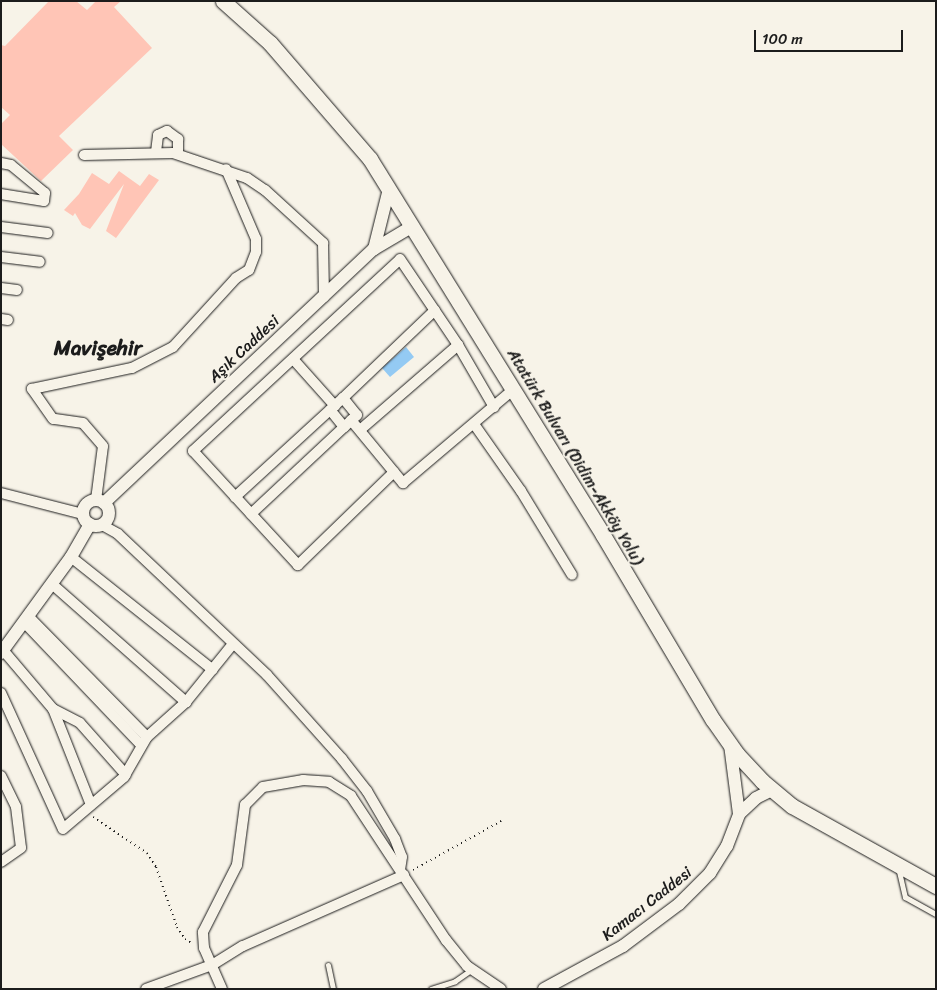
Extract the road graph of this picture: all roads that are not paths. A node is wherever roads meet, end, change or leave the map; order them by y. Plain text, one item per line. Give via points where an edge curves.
1 (229, 3) edge
2 (156, 152) junction
3 (178, 154) junction
4 (1, 155) edge
5 (84, 155) dead end
6 (6, 164) edge
7 (226, 169) junction
8 (388, 193) junction
9 (1, 194) edge
10 (1, 226) edge
11 (412, 227) junction
12 (48, 233) dead end
13 (374, 249) junction
14 (1, 257) edge
15 (40, 262) dead end
16 (1, 288) edge
17 (17, 290) dead end
18 (324, 297) junction
19 (435, 310) junction
20 (458, 344) junction
21 (293, 359) junction
22 (514, 389) junction
23 (336, 405) junction
24 (494, 407) junction
25 (348, 423) junction
26 (474, 424) junction
27 (360, 430) junction
28 (394, 472) junction
29 (1, 493) edge
30 (235, 497) junction
31 (100, 501) junction
32 (250, 514) junction
33 (92, 521) junction
34 (71, 557) junction
35 (572, 575) dead end
36 (52, 584) junction
37 (26, 619) junction
38 (232, 645) junction
39 (2, 651) edge
40 (213, 670) junction
41 (1, 693) edge
42 (186, 702) junction
43 (53, 709) junction
44 (144, 741) junction
45 (730, 745) junction
46 (126, 775) junction
47 (1, 776) edge
48 (772, 790) junction
49 (88, 808) junction
50 (739, 814) junction
51 (1, 862) edge
52 (897, 864) junction
53 (402, 872) junction
54 (936, 886) edge
55 (936, 914) edge
56 (212, 964) junction
57 (328, 965) dead end
58 (472, 970) junction
59 (165, 986) edge
60 (146, 989) edge
61 (222, 989) edge
62 (333, 989) edge
63 (431, 989) edge
64 (501, 989) edge
65 (544, 989) edge

1 - 8 main road, Atatürk Bulvarı (Didim-Akköy Yolu) via 277,50 370,159
2 - 3 street
2 - 3 street via 158,135 167,130 178,139
2 - 5 street
3 - 7 street
4 - 6 street
6 - 9 street via 45,193 44,201
7 - 18 street via 265,190 323,243
7 - 31 street via 256,239 256,252 249,270 236,278 173,347 132,368 32,389 53,419 83,423 102,446
8 - 11 main road, Atatürk Bulvarı (Didim-Akköy Yolu)
8 - 13 street
10 - 12 street
11 - 13 street, Aşık Caddesi
11 - 22 main road, Atatürk Bulvarı (Didim-Akköy Yolu)
13 - 18 street, Aşık Caddesi
14 - 15 street
16 - 17 street
18 - 31 street, Aşık Caddesi
19 - 20 street
19 - 21 street via 400,259
19 - 23 street
20 - 24 street
20 - 27 street
21 - 23 street
21 - 30 street via 192,451
22 - 24 street
22 - 45 main road, Atatürk Bulvarı (Didim-Akköy Yolu)
23 - 25 street
23 - 25 street via 357,415
23 - 30 street
24 - 26 street
25 - 27 street
25 - 32 street
26 - 28 street via 403,483
26 - 35 street
27 - 28 street
28 - 32 street via 298,565
29 - 33 street
30 - 32 street
31 - 33 street, Aşık Caddesi via 87,503
31 - 33 street, Aşık Caddesi via 109,514
33 - 34 street, Aşık Caddesi
33 - 38 street via 118,534
34 - 36 street, Aşık Caddesi
34 - 40 street
36 - 37 street, Aşık Caddesi
36 - 42 street
37 - 39 street, Aşık Caddesi
37 - 44 street
38 - 40 street
38 - 53 street via 266,676 367,791 395,839 402,857
39 - 43 street
40 - 42 street
41 - 49 street via 63,829
42 - 44 street
43 - 46 street via 80,722
43 - 49 street
44 - 46 street
45 - 48 main road, Atatürk Bulvarı (Didim-Akköy Yolu)
45 - 50 street, Kamacı Caddesi
46 - 49 street
47 - 51 street via 16,807 21,848
48 - 50 street, Kamacı Caddesi via 756,798
48 - 52 main road, Atatürk Bulvarı (Didim-Akköy Yolu) via 812,819
50 - 65 street, Kamacı Caddesi via 726,846 698,886 594,965
52 - 54 main road, Atatürk Bulvarı (Didim-Akköy Yolu)
52 - 55 lane via 905,898
53 - 56 street via 243,946
53 - 56 street via 356,802 337,786 303,780 264,788 245,805 238,865 206,920 204,948
53 - 58 street via 446,940
56 - 59 street
56 - 61 street
57 - 62 lane
58 - 63 lane via 455,981
58 - 64 street
59 - 60 street

